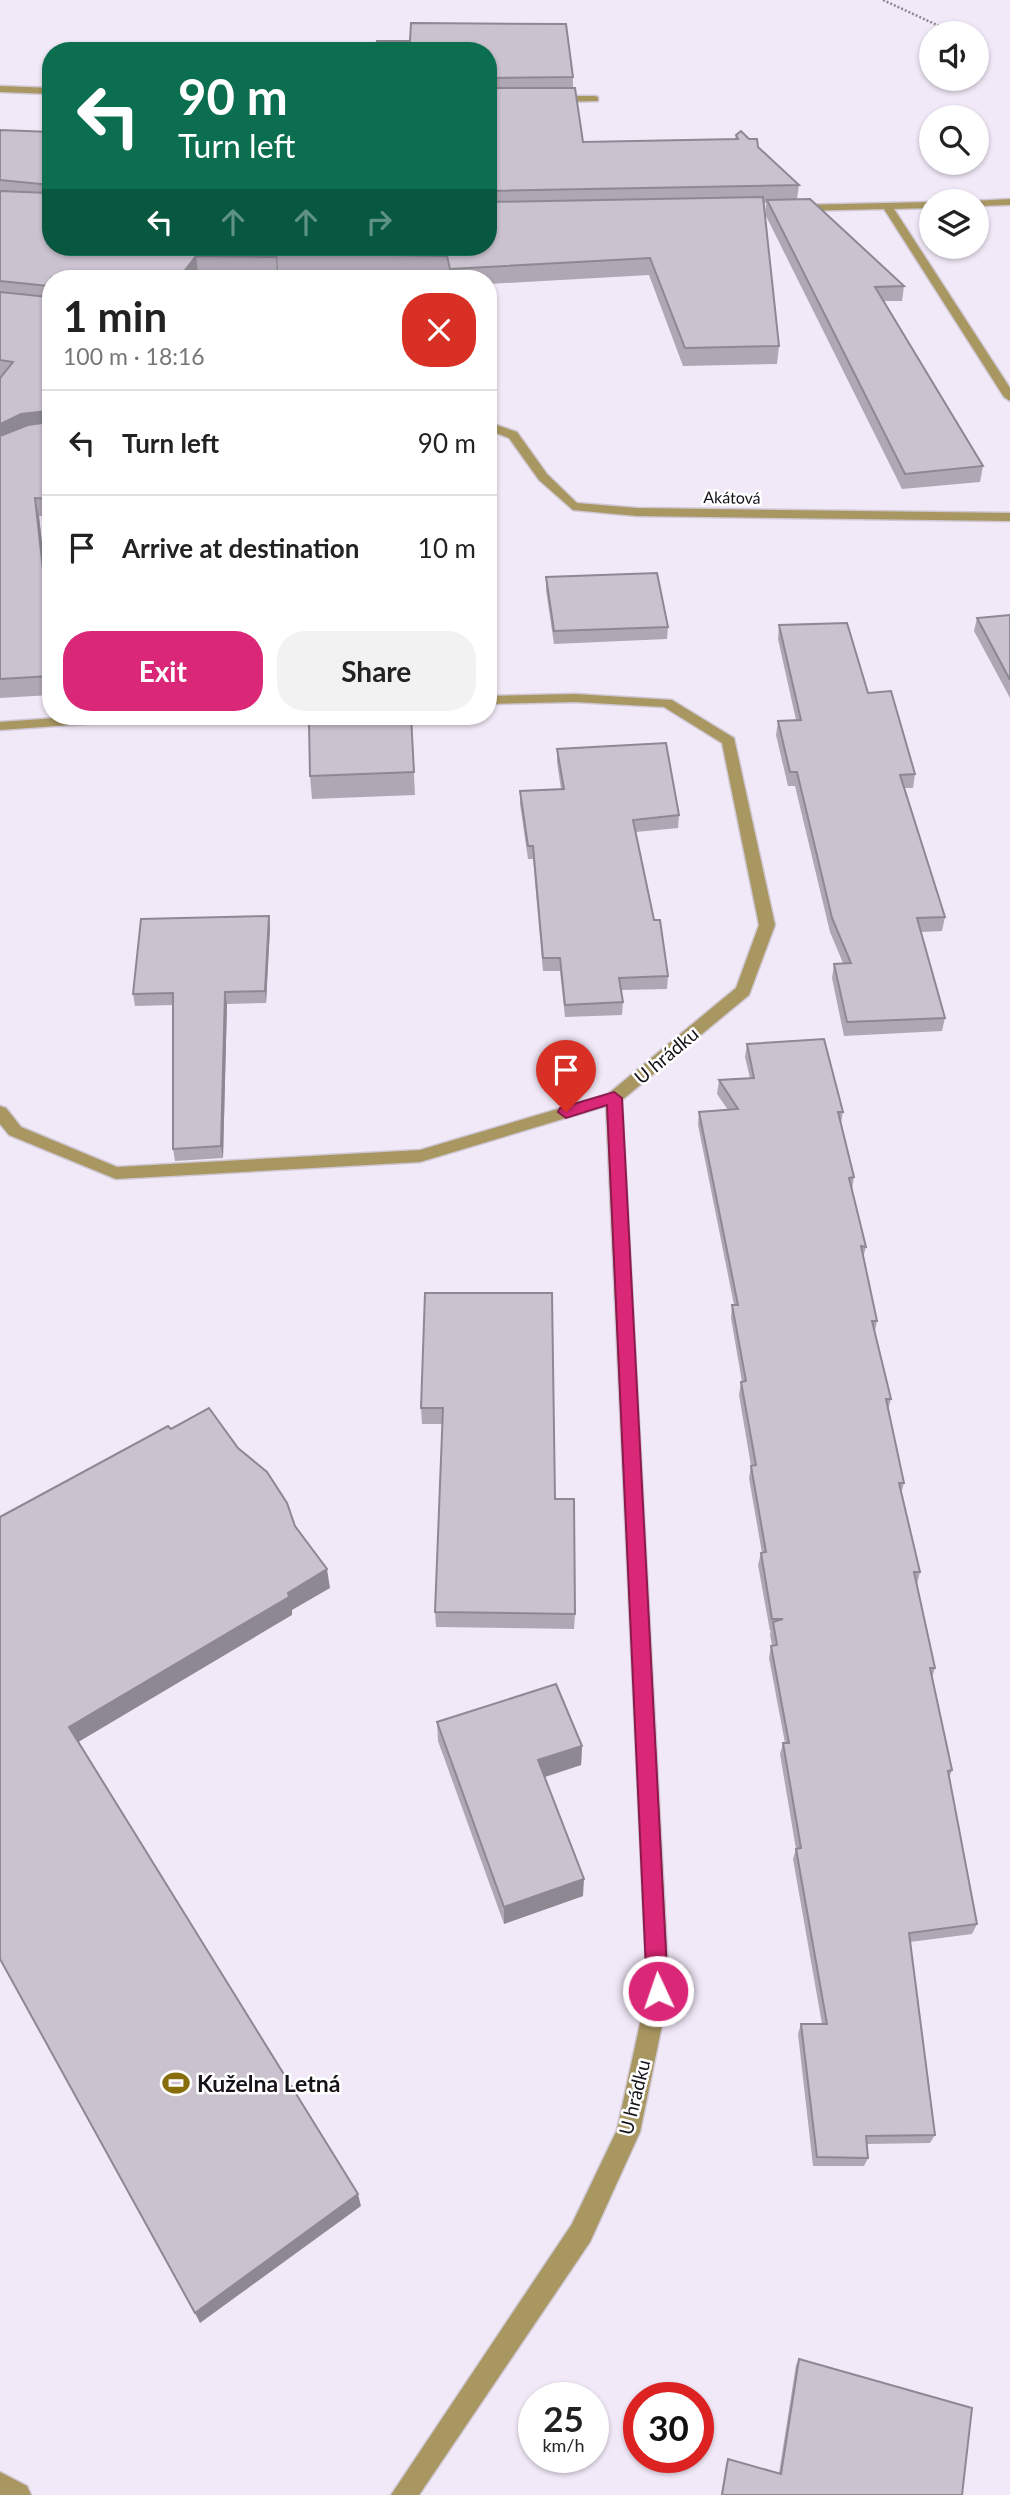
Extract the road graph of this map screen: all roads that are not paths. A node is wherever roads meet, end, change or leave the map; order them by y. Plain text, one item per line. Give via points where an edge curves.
1 (0, 89) edge
2 (42, 91) edge
3 (542, 99) edge
4 (595, 99) dead end
5 (1010, 202) edge
6 (989, 203) edge
7 (919, 205) edge
8 (887, 206) junction
9 (791, 208) edge
10 (1010, 397) edge
11 (497, 429) edge
12 (1010, 517) edge
13 (497, 700) edge
14 (42, 723) edge
15 (0, 726) edge
16 (614, 1098) junction
17 (0, 1112) edge
18 (0, 2485) edge
19 (18, 2495) edge
20 (404, 2495) edge

1 - 2 street
3 - 4 street
5 - 6 street
7 - 8 street
8 - 9 street
8 - 10 street
11 - 12 street, Akátová via 513,435 543,477 573,506 637,512
13 - 16 street, U hrádku via 667,703 729,741 768,925 743,991
14 - 15 street
16 - 17 street via 420,1156 116,1173 15,1131
16 - 20 street, U hrádku via 658,1991 628,2132 581,2233
18 - 19 street

